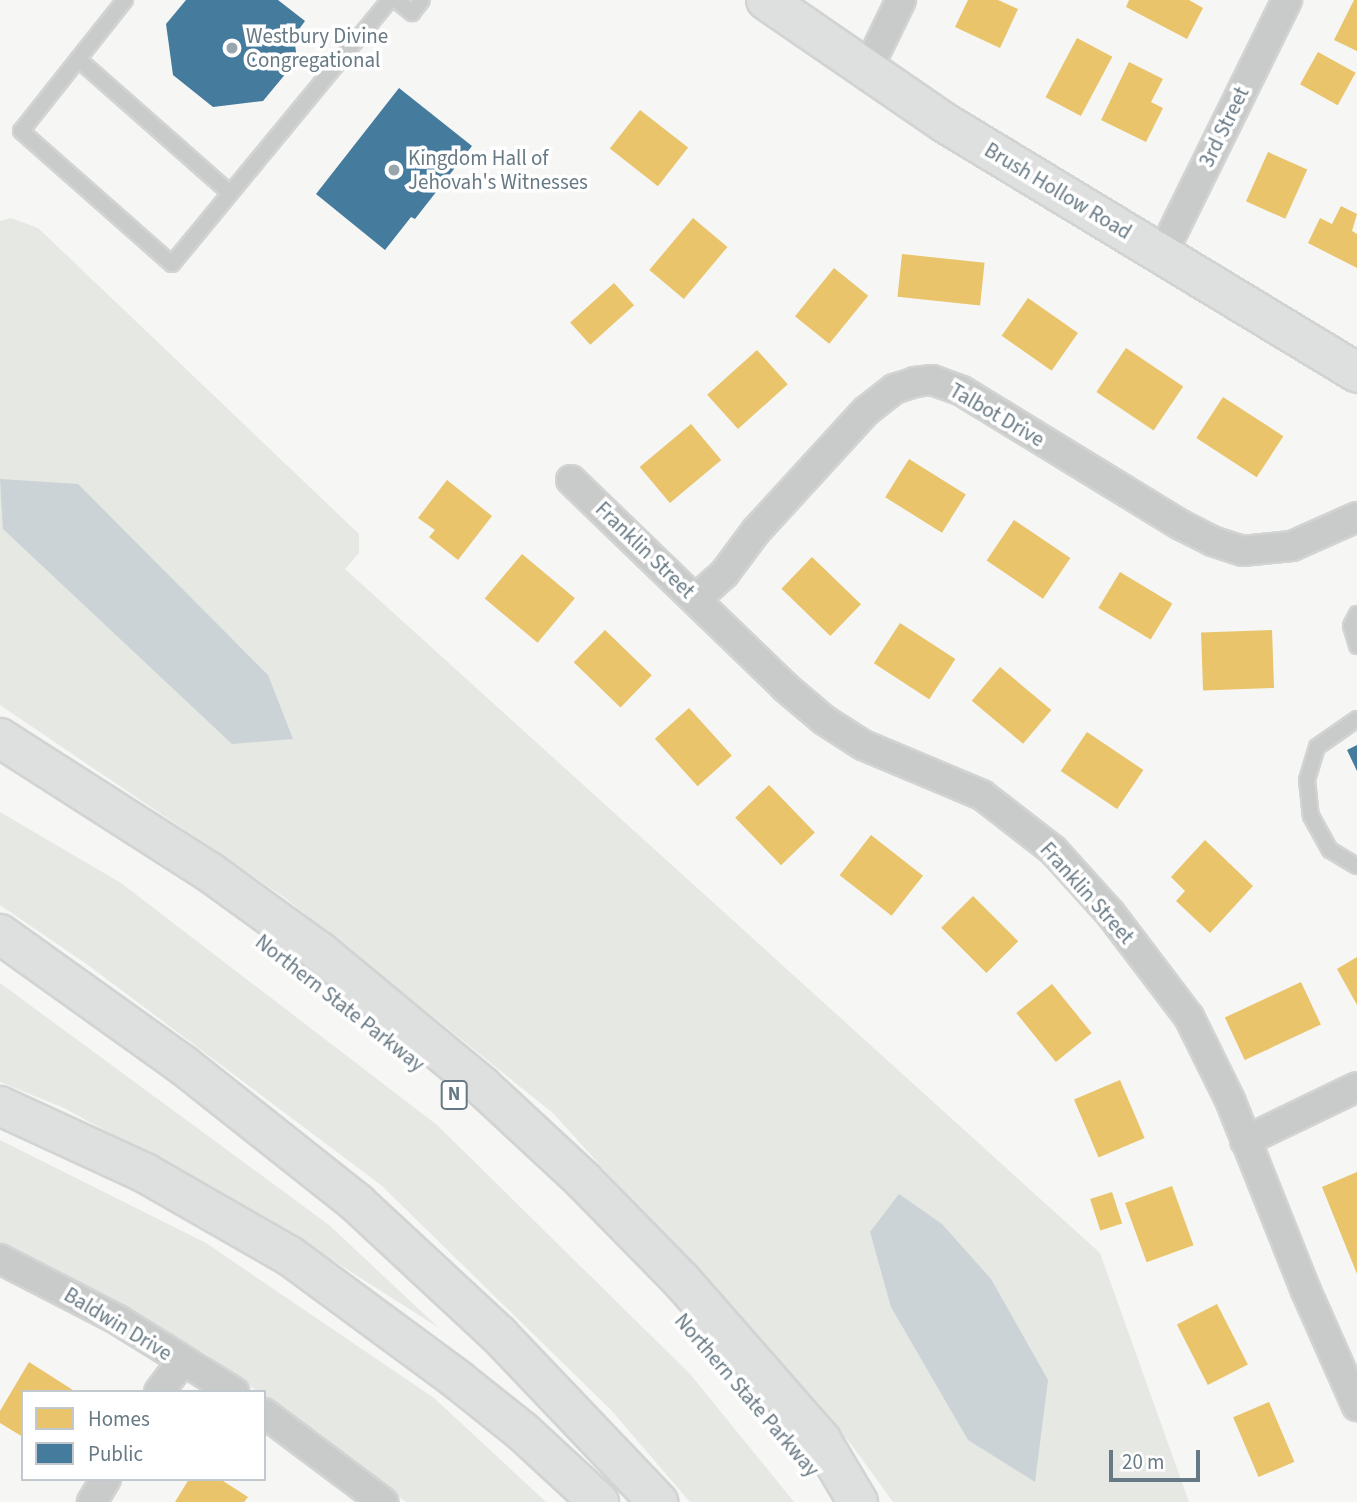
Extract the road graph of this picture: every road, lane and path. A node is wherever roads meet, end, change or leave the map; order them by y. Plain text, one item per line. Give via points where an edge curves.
1 (125, 0) edge
2 (390, 0) edge
3 (396, 0) edge
4 (422, 0) edge
5 (766, 0) edge
6 (901, 0) edge
7 (1287, 0) edge
8 (78, 59) junction
9 (867, 70) junction
10 (230, 193) junction
11 (1162, 254) junction
12 (1357, 373) edge
13 (571, 480) dead end
14 (1357, 517) edge
15 (696, 599) junction
16 (1357, 614) edge
17 (1357, 646) edge
18 (1357, 719) edge
19 (0, 738) edge
20 (0, 767) edge
21 (1357, 866) edge
22 (0, 934) edge
23 (1357, 1087) edge
24 (0, 1106) edge
25 (1245, 1142) junction
26 (0, 1258) edge
27 (182, 1362) junction
28 (161, 1390) edge
29 (231, 1390) edge
30 (1357, 1406) edge
31 (266, 1414) edge
32 (105, 1481) edge
33 (92, 1502) edge
34 (383, 1502) edge
35 (599, 1502) edge
36 (658, 1502) edge
37 (839, 1502) edge
38 (858, 1502) edge

1 - 8 lane
2 - 10 lane
3 - 4 lane via 412,13
5 - 9 main road, Brush Hollow Road
6 - 9 street
7 - 11 street, 3rd Street
8 - 10 lane
8 - 10 lane via 21,131 172,264
9 - 11 main road, Brush Hollow Road
11 - 12 main road, Brush Hollow Road
13 - 15 street, Franklin Street
14 - 15 street, Talbot Drive via 1292,546 1242,551 1181,525 962,391 932,380 915,382 894,389 866,411 755,531 724,574
15 - 25 street, Franklin Street via 824,720 863,745 982,795 1053,850 1110,913 1189,1017
16 - 17 lane via 1352,626
18 - 21 lane via 1317,747 1307,780 1311,816 1330,850
19 - 38 main road via 211,873 342,969 482,1086 583,1180 714,1317 821,1440
20 - 37 main road, Northern State Parkway / N via 232,919 408,1055 572,1204 650,1284
22 - 36 main road via 183,1065 357,1203 499,1335
23 - 25 street
24 - 35 main road via 145,1173 290,1256 458,1380
25 - 30 street, Franklin Street
26 - 27 street, Baldwin Drive via 118,1320
27 - 28 street
27 - 29 street, Baldwin Drive
31 - 34 street
32 - 33 street

